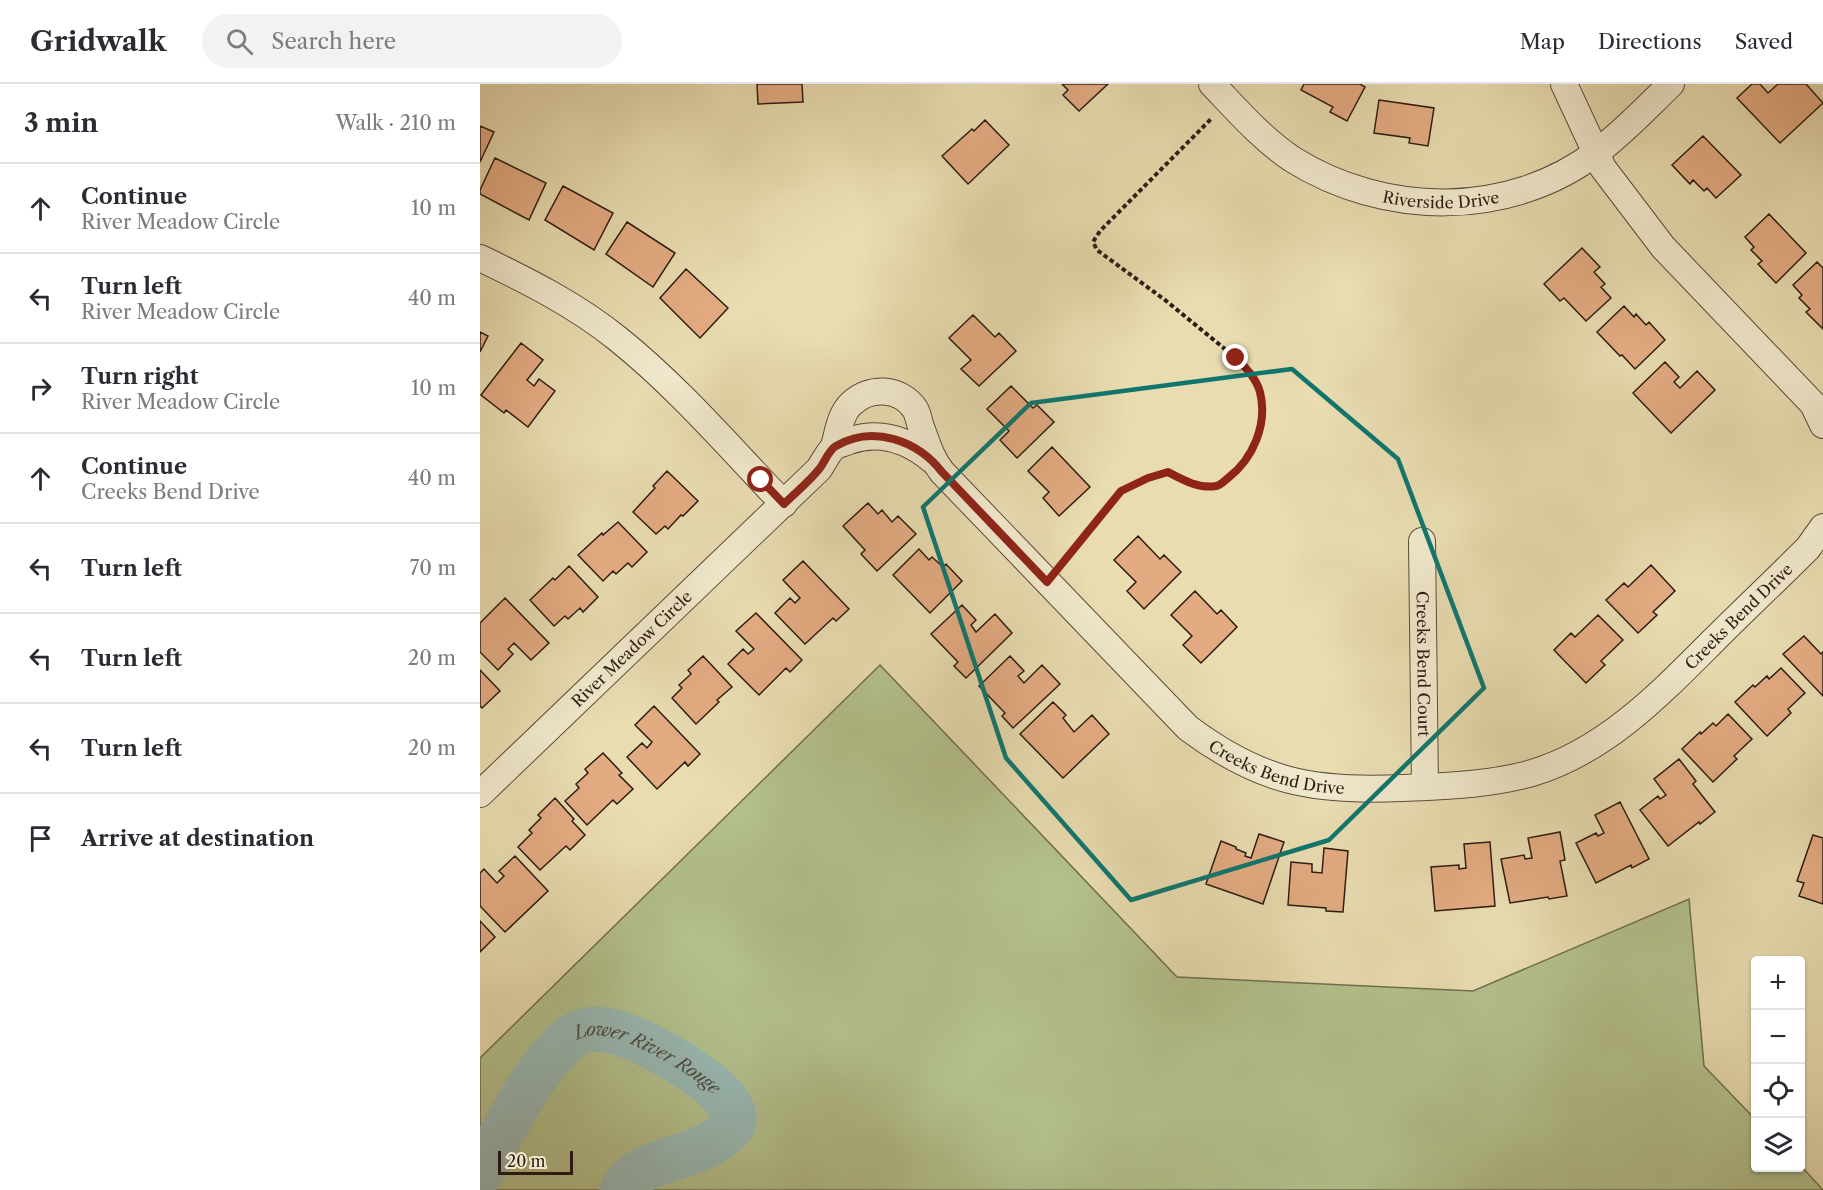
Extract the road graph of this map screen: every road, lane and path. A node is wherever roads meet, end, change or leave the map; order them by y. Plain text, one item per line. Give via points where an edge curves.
1 (1563, 84) edge
2 (1671, 84) edge
3 (1220, 93) edge
4 (1596, 153) junction
5 (480, 258) edge
6 (1820, 413) edge
7 (834, 446) junction
8 (932, 460) junction
9 (784, 504) junction
10 (1823, 528) edge
11 (1422, 541) dead end
12 (1047, 582) junction
13 (1425, 787) junction
14 (480, 794) edge

1 - 4 street
2 - 4 street, Riverside Drive
3 - 4 street, Riverside Drive via 1291,158 1330,180 1398,200 1434,204 1506,195 1541,184
3 - 12 path via 1093,242 1097,250 1165,300 1253,376 1260,392 1262,418 1255,447 1239,470 1219,485 1201,486 1168,472 1121,491
4 - 6 street via 1663,247
5 - 9 street via 574,307 617,338 657,372
7 - 8 street via 860,437 880,436 917,448
7 - 8 street, Creeks Bend Drive via 850,404 864,394 892,392 907,400 916,411
7 - 9 street, River Meadow Circle via 819,470
8 - 12 street, Creeks Bend Drive
9 - 14 street, River Meadow Circle
10 - 13 street, Creeks Bend Drive via 1808,548 1690,664 1628,722 1598,742 1531,773 1487,782
11 - 13 street, Creeks Bend Court
12 - 13 street, Creeks Bend Drive via 1182,722 1232,758 1278,777 1332,789

